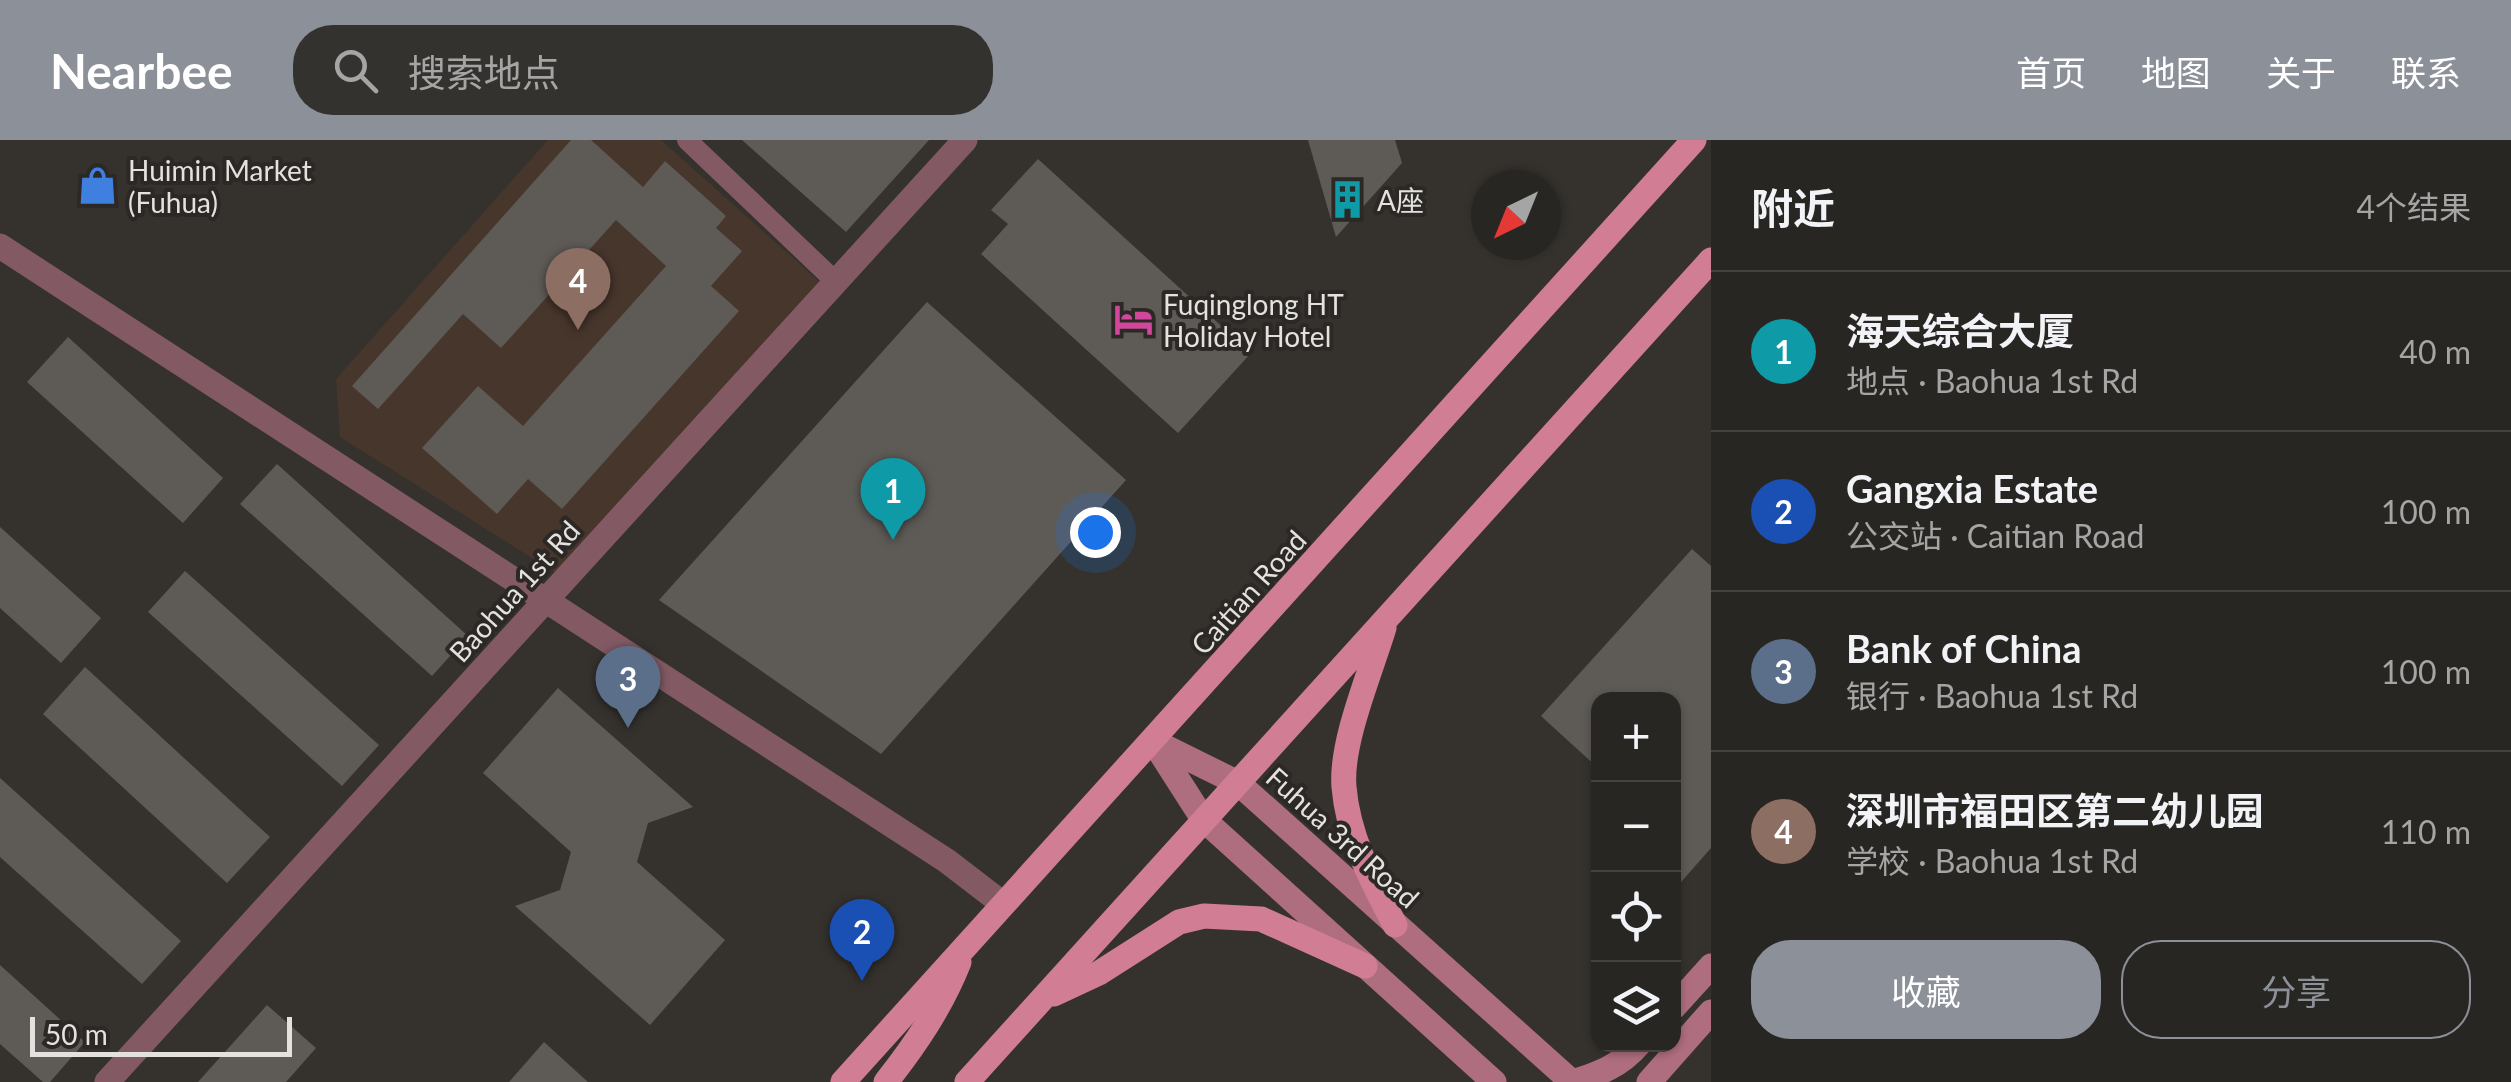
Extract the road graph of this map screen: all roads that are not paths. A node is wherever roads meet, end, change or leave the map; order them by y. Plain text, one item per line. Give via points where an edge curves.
1 (687, 140) edge
2 (965, 140) edge
3 (1694, 140) edge
4 (0, 246) edge
5 (1711, 260) edge
6 (836, 282) junction
7 (545, 602) junction
8 (1387, 618) junction
9 (1153, 741) junction
10 (1238, 783) junction
11 (1204, 819) junction
12 (1003, 904) junction
13 (1396, 925) junction
14 (967, 943) junction
15 (1365, 966) junction
16 (1711, 966) edge
17 (1681, 998) edge
18 (1040, 1000) junction
19 (1711, 1012) edge
20 (1631, 1052) edge
21 (107, 1082) edge
22 (843, 1082) edge
23 (886, 1082) edge
24 (966, 1082) edge
25 (1494, 1082) edge
26 (1572, 1082) edge
27 (1649, 1082) edge

1 - 6 lane
2 - 6 street, Baohua 1st Rd
3 - 9 main road, Caitian Road
4 - 7 street
5 - 8 main road
6 - 7 street, Baohua 1st Rd
7 - 12 street via 947,861
7 - 21 street, Baohua 1st Rd
8 - 10 main road
8 - 13 main road via 1349,740 1343,784 1363,862
9 - 10 street, Fuhua 3rd Road
9 - 11 street
9 - 12 main road, Caitian Road
10 - 11 main road
10 - 13 street, Fuhua 3rd Road
11 - 15 street
11 - 18 main road
12 - 14 main road, Caitian Road
13 - 26 street, Fuhua 3rd Road
14 - 22 main road, Caitian Road
14 - 23 main road via 944,1000
15 - 18 main road via 1261,919 1204,916 1179,922
15 - 25 street
16 - 17 street
18 - 24 main road
19 - 27 street
20 - 26 street via 1619,1064

